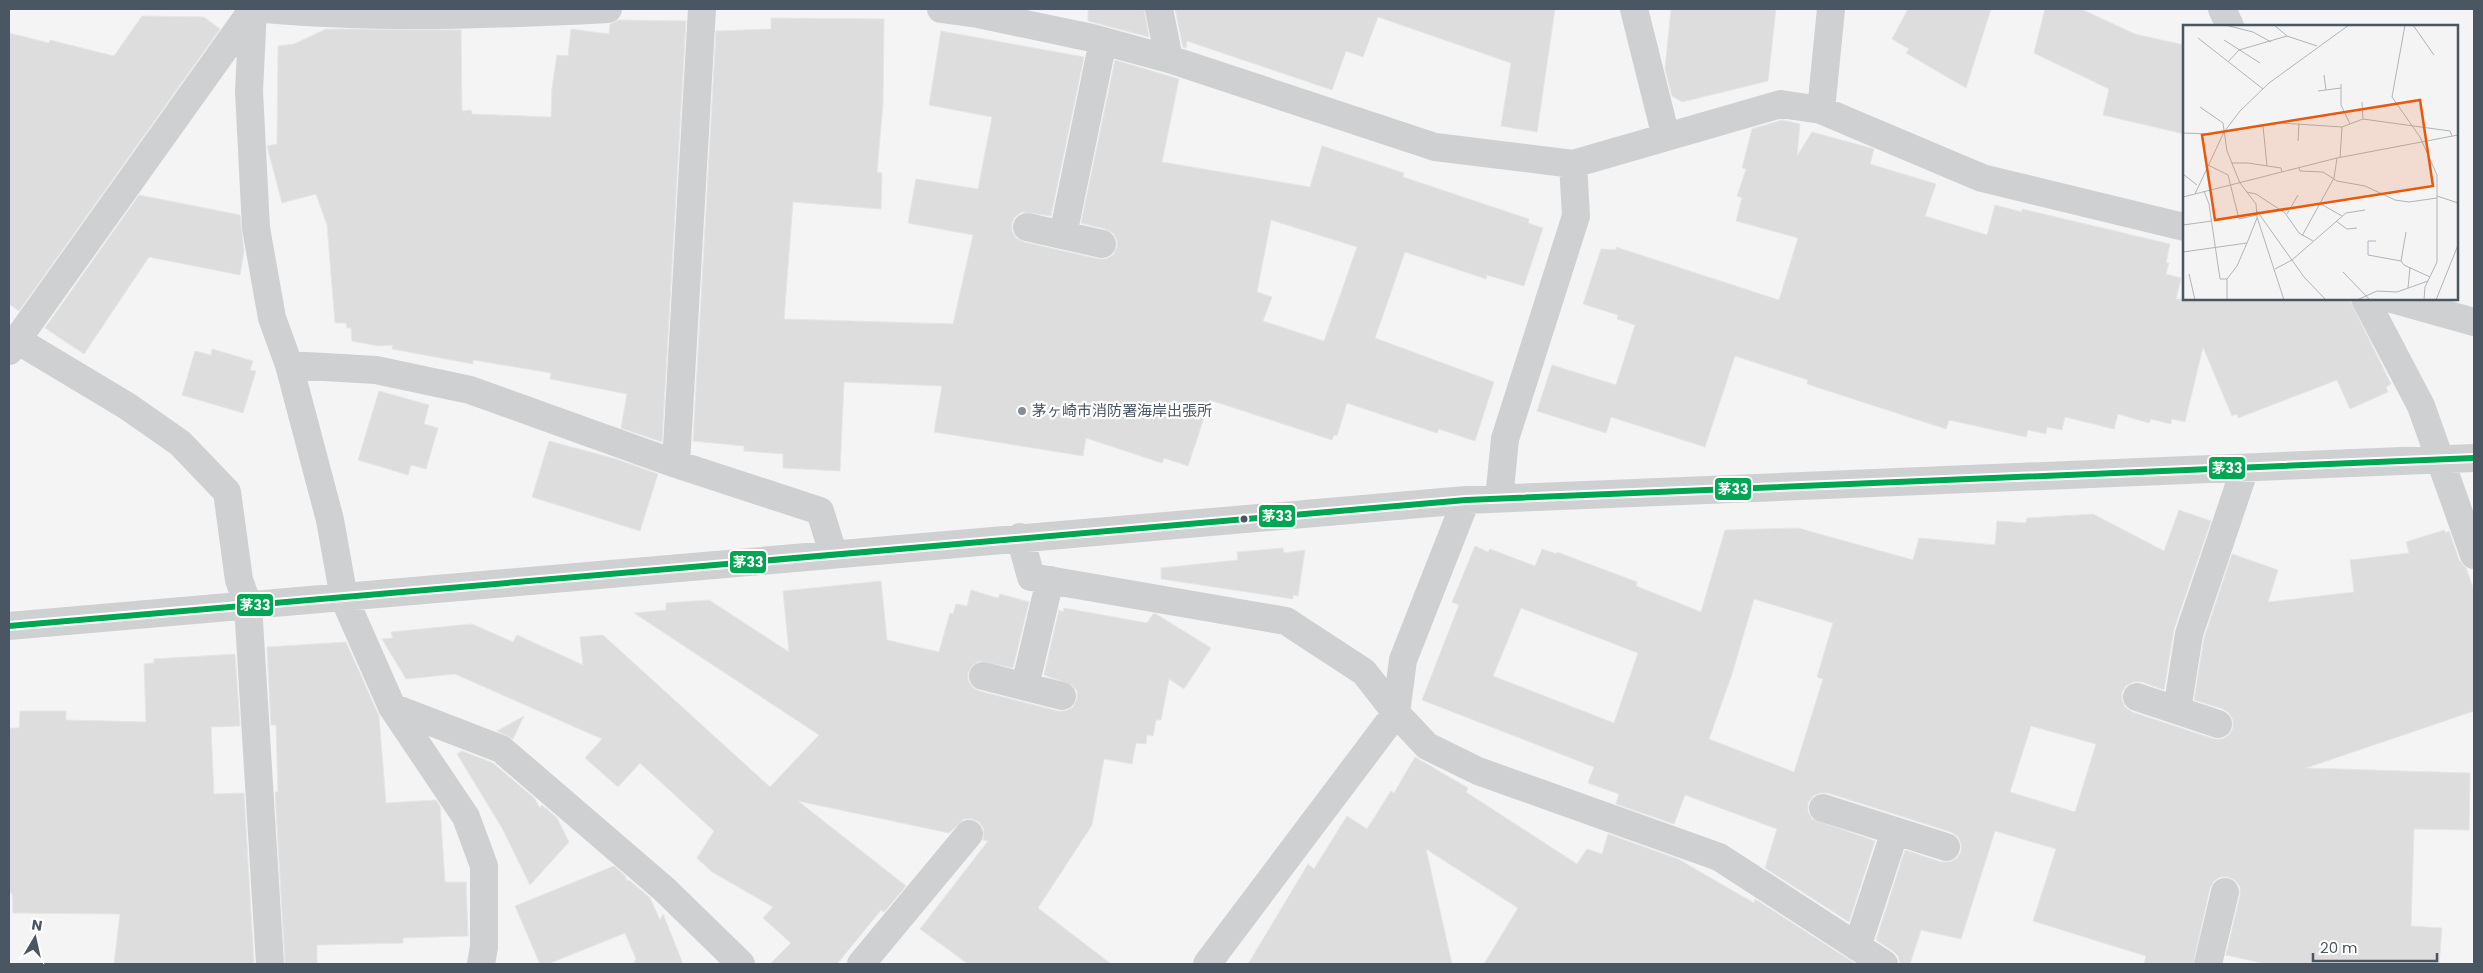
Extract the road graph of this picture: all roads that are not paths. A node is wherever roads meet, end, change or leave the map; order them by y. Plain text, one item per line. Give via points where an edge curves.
1 (253, 9) edge
2 (266, 9) edge
3 (608, 9) edge
4 (702, 9) edge
5 (941, 9) edge
6 (1159, 9) edge
7 (1634, 9) edge
8 (1832, 9) edge
9 (2222, 9) edge
10 (2230, 25) edge
11 (1102, 41) junction
12 (1168, 60) junction
13 (1822, 110) junction
14 (1666, 137) junction
15 (1573, 164) junction
16 (1026, 227) dead end
17 (2183, 228) edge
18 (1063, 235) junction
19 (1102, 244) dead end
20 (2366, 300) edge
21 (2396, 300) edge
22 (2474, 322) edge
23 (13, 346) edge
24 (289, 365) junction
25 (2474, 458) edge
26 (2441, 459) junction
27 (676, 464) junction
28 (2245, 468) junction
29 (1499, 499) junction
30 (1466, 500) junction
31 (1020, 537) junction
32 (833, 553) junction
33 (2474, 555) edge
34 (1050, 580) junction
35 (344, 598) junction
36 (248, 605) junction
37 (9, 626) edge
38 (983, 676) dead end
39 (1026, 686) junction
40 (1062, 696) dead end
41 (2137, 697) dead end
42 (392, 707) junction
43 (2177, 710) junction
44 (1396, 713) junction
45 (2218, 724) dead end
46 (1823, 808) dead end
47 (1895, 831) junction
48 (969, 834) dead end
49 (1946, 847) dead end
50 (2225, 892) dead end
51 (1857, 947) junction
52 (488, 958) edge
53 (270, 964) edge
54 (741, 964) edge
55 (861, 964) edge
56 (1207, 964) edge
57 (1884, 964) edge
58 (2208, 964) edge

1 - 23 street
1 - 24 street via 249,91 256,228 272,318
2 - 3 street via 332,14
4 - 27 street
5 - 11 street
6 - 12 street
7 - 14 street
8 - 13 street
9 - 10 street
11 - 12 street
11 - 18 street
12 - 15 street via 1435,147
13 - 14 street via 1781,104
13 - 17 street via 1982,178
14 - 15 street
15 - 29 street via 1576,216 1505,439
16 - 18 street
18 - 19 street
20 - 26 street via 2421,406
21 - 22 street
23 - 36 street via 127,406 180,443 227,492 239,580
24 - 27 street via 376,370 470,390
24 - 35 street via 330,520
25 - 26 street
26 - 28 street
26 - 33 street
27 - 32 street via 820,511
28 - 29 street
28 - 43 street via 2189,634
29 - 30 street
30 - 31 street
30 - 44 street via 1402,660
31 - 32 street
31 - 34 street via 1031,578
32 - 35 street
34 - 39 street
34 - 44 street via 1286,621 1364,672
35 - 36 street
35 - 42 street
36 - 37 street
36 - 53 street
38 - 39 street
39 - 40 street
41 - 43 street
42 - 52 street via 466,816 484,866
42 - 54 street via 501,749 664,889
43 - 45 street
44 - 51 street via 1427,746 1478,771 1719,857
44 - 56 street
46 - 47 street
47 - 49 street
47 - 51 street
48 - 55 street
50 - 58 street
51 - 57 street

